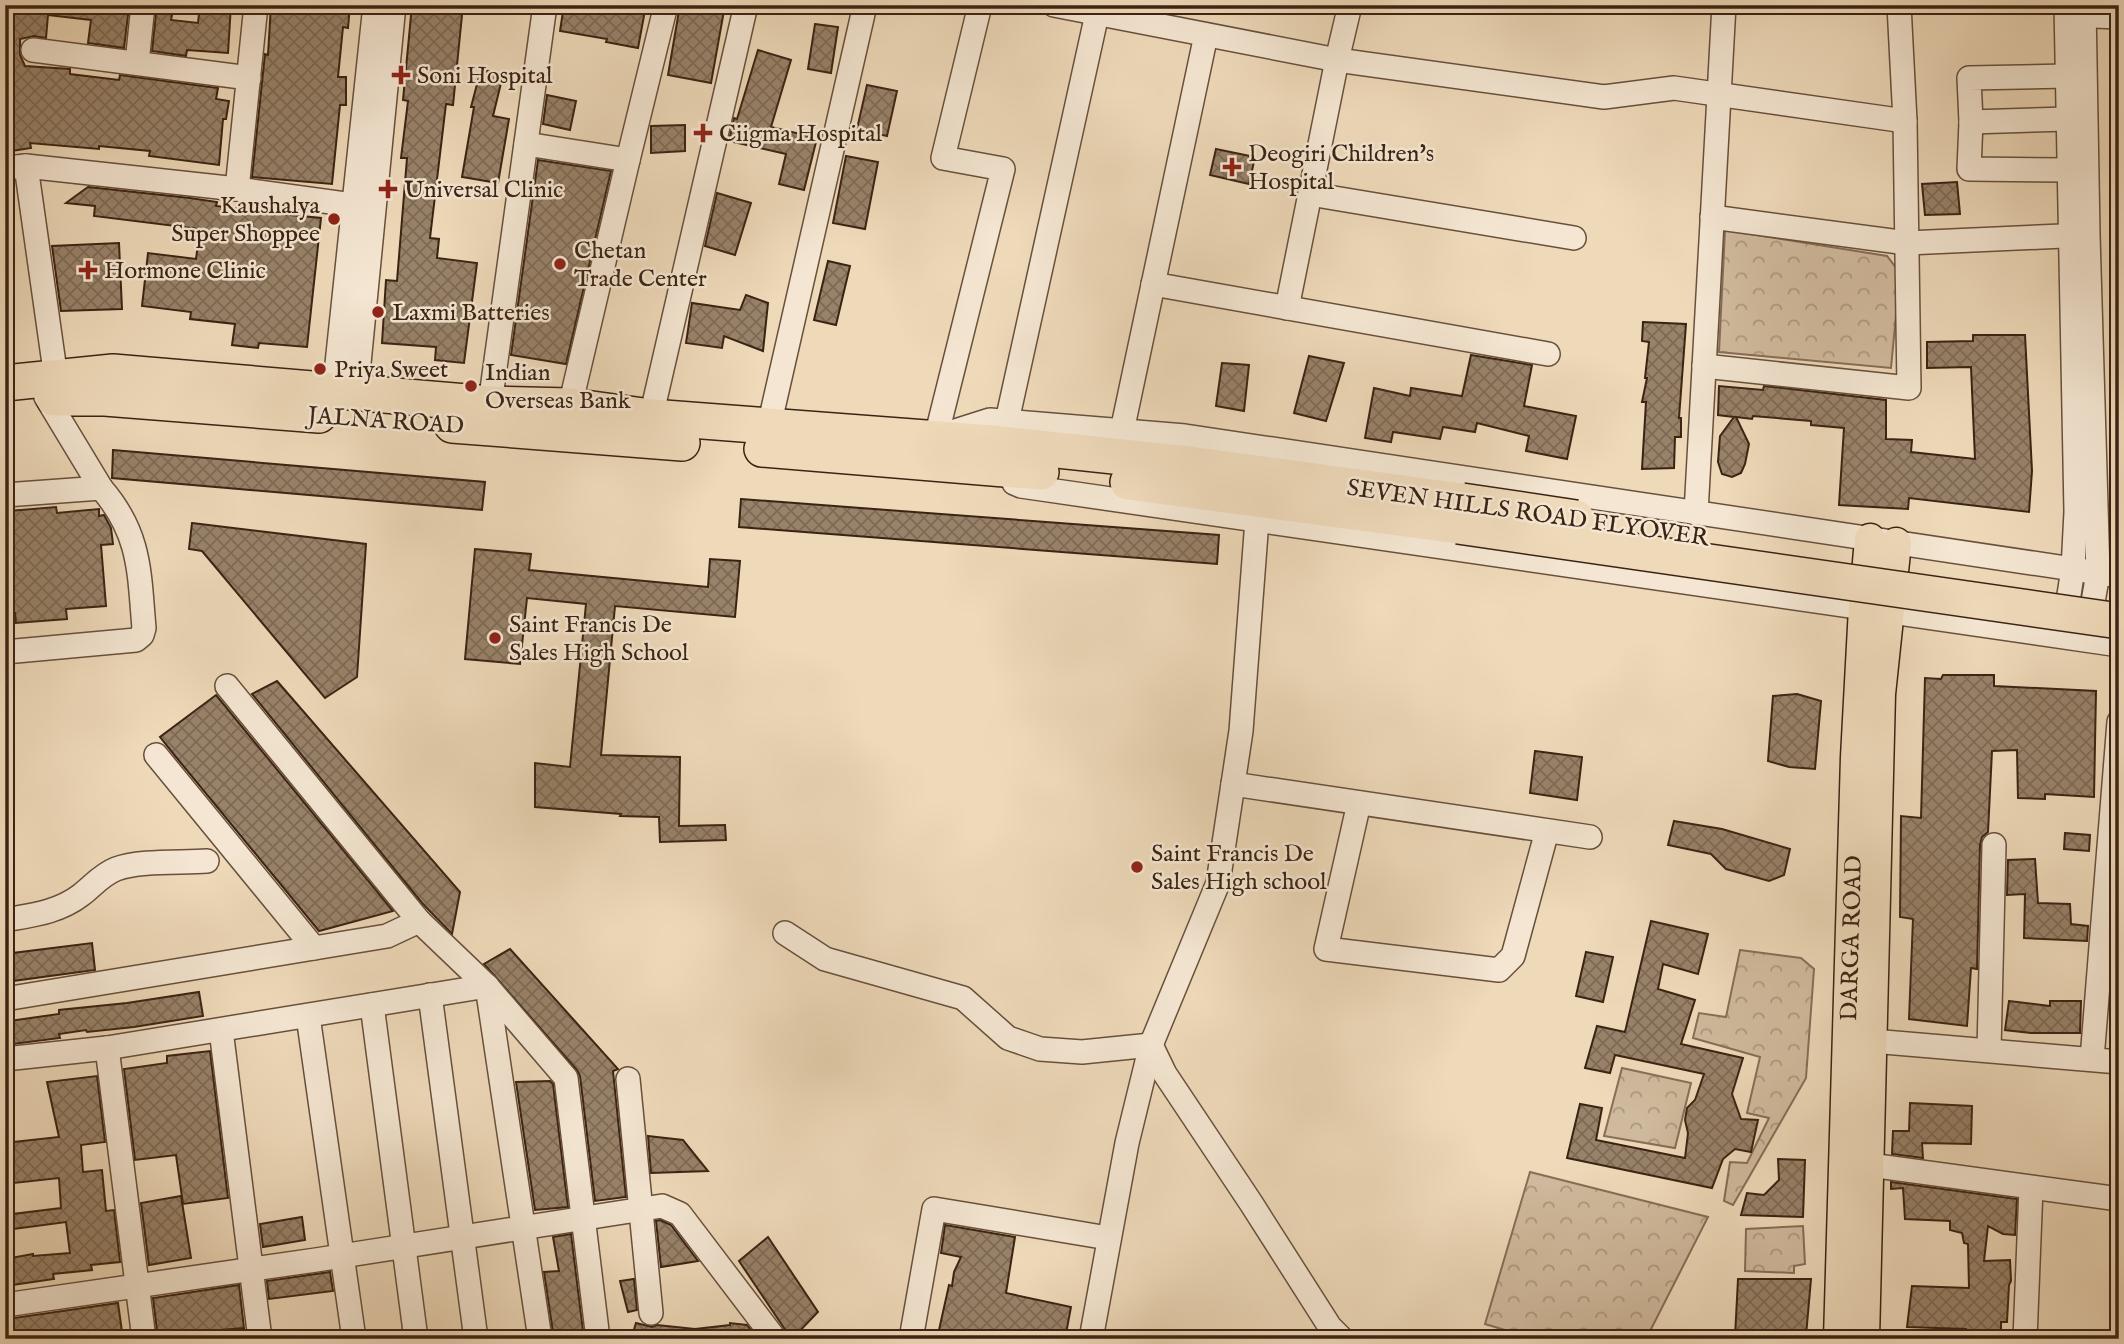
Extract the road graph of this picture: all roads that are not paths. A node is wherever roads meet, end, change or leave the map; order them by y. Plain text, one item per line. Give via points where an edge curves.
1 (143, 5) edge
2 (256, 5) edge
3 (375, 5) edge
4 (394, 5) edge
5 (545, 5) edge
6 (666, 5) edge
7 (746, 5) edge
8 (865, 5) edge
9 (981, 5) edge
10 (1054, 5) edge
11 (1350, 5) edge
12 (1724, 5) edge
13 (1899, 5) edge
14 (2075, 10) edge
15 (1097, 14) junction
16 (2119, 17) edge
17 (1206, 35) junction
18 (33, 50) dead end
19 (1337, 60) junction
20 (137, 63) junction
21 (2067, 76) junction
22 (249, 78) junction
23 (1718, 94) junction
24 (2068, 119) junction
25 (1905, 121) junction
26 (1970, 122) junction
27 (526, 144) junction
28 (628, 160) junction
29 (16, 167) edge
30 (2069, 170) junction
31 (237, 189) junction
32 (1310, 194) junction
33 (363, 206) junction
34 (1712, 217) junction
35 (2079, 236) junction
36 (1574, 238) dead end
37 (1907, 243) junction
38 (1153, 284) junction
39 (1287, 307) junction
40 (1548, 354) dead end
41 (1704, 366) junction
42 (5, 383) edge
43 (51, 388) junction
44 (345, 393) junction
45 (5, 401) edge
46 (491, 404) junction
47 (570, 406) junction
48 (651, 417) junction
49 (769, 426) junction
50 (1122, 431) junction
51 (936, 437) junction
52 (992, 443) junction
53 (101, 488) junction
54 (5, 495) edge
55 (1696, 513) junction
56 (1257, 520) junction
57 (1883, 541) junction
58 (2073, 569) junction
59 (2108, 574) edge
60 (2119, 602) edge
61 (1876, 610) junction
62 (2119, 621) edge
63 (2062, 637) junction
64 (2087, 640) junction
65 (2119, 645) edge
66 (5, 652) edge
67 (227, 686) dead end
68 (2119, 722) edge
69 (156, 755) dead end
70 (1233, 784) junction
71 (2116, 785) edge
72 (1359, 803) junction
73 (1547, 831) junction
74 (1590, 837) dead end
75 (1994, 845) dead end
76 (208, 862) dead end
77 (2111, 919) edge
78 (5, 920) edge
79 (419, 921) junction
80 (786, 933) dead end
81 (314, 948) junction
82 (487, 986) junction
83 (430, 995) junction
84 (5, 999) edge
85 (372, 1005) junction
86 (308, 1016) junction
87 (221, 1030) junction
88 (1872, 1041) junction
89 (1152, 1045) junction
90 (107, 1048) junction
91 (1989, 1051) junction
92 (5, 1059) edge
93 (2092, 1059) junction
94 (2119, 1062) edge
95 (628, 1079) dead end
96 (1857, 1163) junction
97 (2031, 1188) junction
98 (2119, 1199) edge
99 (641, 1209) junction
100 (583, 1218) junction
101 (524, 1227) junction
102 (464, 1237) junction
103 (1108, 1238) junction
104 (402, 1246) junction
105 (342, 1256) junction
106 (252, 1269) junction
107 (137, 1286) junction
108 (5, 1305) edge
109 (651, 1313) dead end
110 (1333, 1335) edge
111 (144, 1339) edge
112 (260, 1339) edge
113 (354, 1339) edge
114 (416, 1339) edge
115 (476, 1339) edge
116 (540, 1339) edge
117 (598, 1339) edge
118 (775, 1339) edge
119 (911, 1339) edge
120 (1091, 1339) edge
121 (1839, 1339) edge
122 (1864, 1339) edge
123 (2025, 1339) edge

1 - 20 street
2 - 22 street
3 - 33 street
4 - 33 street
5 - 27 street
6 - 28 street
7 - 48 street
8 - 49 street
9 - 51 street via 943,158 1003,169
10 - 15 street
11 - 19 street
12 - 23 street
13 - 25 street
14 - 16 street
14 - 21 street
14 - 35 street
15 - 17 street
15 - 52 street
17 - 19 street
17 - 38 street
18 - 20 street
19 - 23 street via 1604,97 1674,88
19 - 32 street
20 - 22 street
21 - 24 street
21 - 26 street via 1969,78
22 - 31 street
23 - 25 street
23 - 34 street
24 - 26 street
24 - 30 street
25 - 37 street
26 - 30 street via 1969,169
27 - 28 street
27 - 46 street
28 - 47 street
29 - 31 street
29 - 43 street
30 - 35 street
31 - 33 street
32 - 36 street
32 - 39 street
33 - 44 street
34 - 37 street
34 - 41 street
35 - 37 street
35 - 58 street
35 - 59 street
37 - 41 street via 1909,388
38 - 39 street
38 - 50 street
39 - 40 street
41 - 55 street
42 - 43 highway, JALNA ROAD
43 - 44 highway, JALNA ROAD via 113,373
43 - 45 highway, JALNA ROAD
43 - 52 highway, JALNA ROAD via 105,398
43 - 53 street
44 - 46 highway, JALNA ROAD
46 - 47 highway, JALNA ROAD
47 - 48 highway, JALNA ROAD
48 - 49 highway, JALNA ROAD
49 - 51 highway, JALNA ROAD
50 - 52 street
50 - 55 street via 1185,436
51 - 52 highway, SEVEN HILLS ROAD FLYOVER
52 - 56 street via 1021,486
52 - 60 highway, SEVEN HILLS ROAD FLYOVER, bridge via 1462,501
52 - 62 highway, SEVEN HILLS ROAD FLYOVER, bridge via 1028,471 1431,522
53 - 54 street
53 - 66 street via 137,554 142,635 136,640
55 - 57 street
56 - 61 street
56 - 70 street
57 - 58 street
57 - 61 main road, DARGA ROAD
58 - 59 street
58 - 63 street
59 - 64 street
61 - 63 street
61 - 88 main road, DARGA ROAD via 1880,694
61 - 96 main road, DARGA ROAD via 1856,757
63 - 64 street
64 - 65 street
67 - 79 street
68 - 71 street
69 - 81 street
70 - 72 street
70 - 89 street via 1218,884
71 - 77 street
72 - 73 street
72 - 73 street via 1326,949 1499,970 1513,956
73 - 74 street
75 - 91 street
76 - 78 street via 118,869 64,906
77 - 93 street
79 - 81 street via 387,936
79 - 82 street
80 - 89 street via 825,959 963,998 1009,1038 1040,1049 1082,1052
81 - 84 street
82 - 83 street
82 - 100 street via 566,1078
82 - 101 street
83 - 85 street
83 - 102 street
85 - 86 street
85 - 104 street
86 - 87 street
86 - 105 street
87 - 90 street
87 - 106 street
88 - 91 street
88 - 96 main road, DARGA ROAD
89 - 103 street
89 - 110 street via 1165,1074
90 - 92 street
90 - 107 street
91 - 93 street
93 - 94 street
95 - 99 street
96 - 97 street
96 - 121 main road, DARGA ROAD
96 - 122 main road, DARGA ROAD
97 - 98 street
97 - 123 street
99 - 100 street
99 - 109 street
99 - 118 street via 662,1206 680,1214
100 - 101 street
100 - 117 street
101 - 102 street
101 - 116 street
102 - 104 street
102 - 115 street
103 - 119 street via 934,1209
103 - 120 street
104 - 105 street
104 - 114 street
105 - 106 street
105 - 113 street
106 - 107 street
106 - 112 street
107 - 108 street
107 - 111 street

